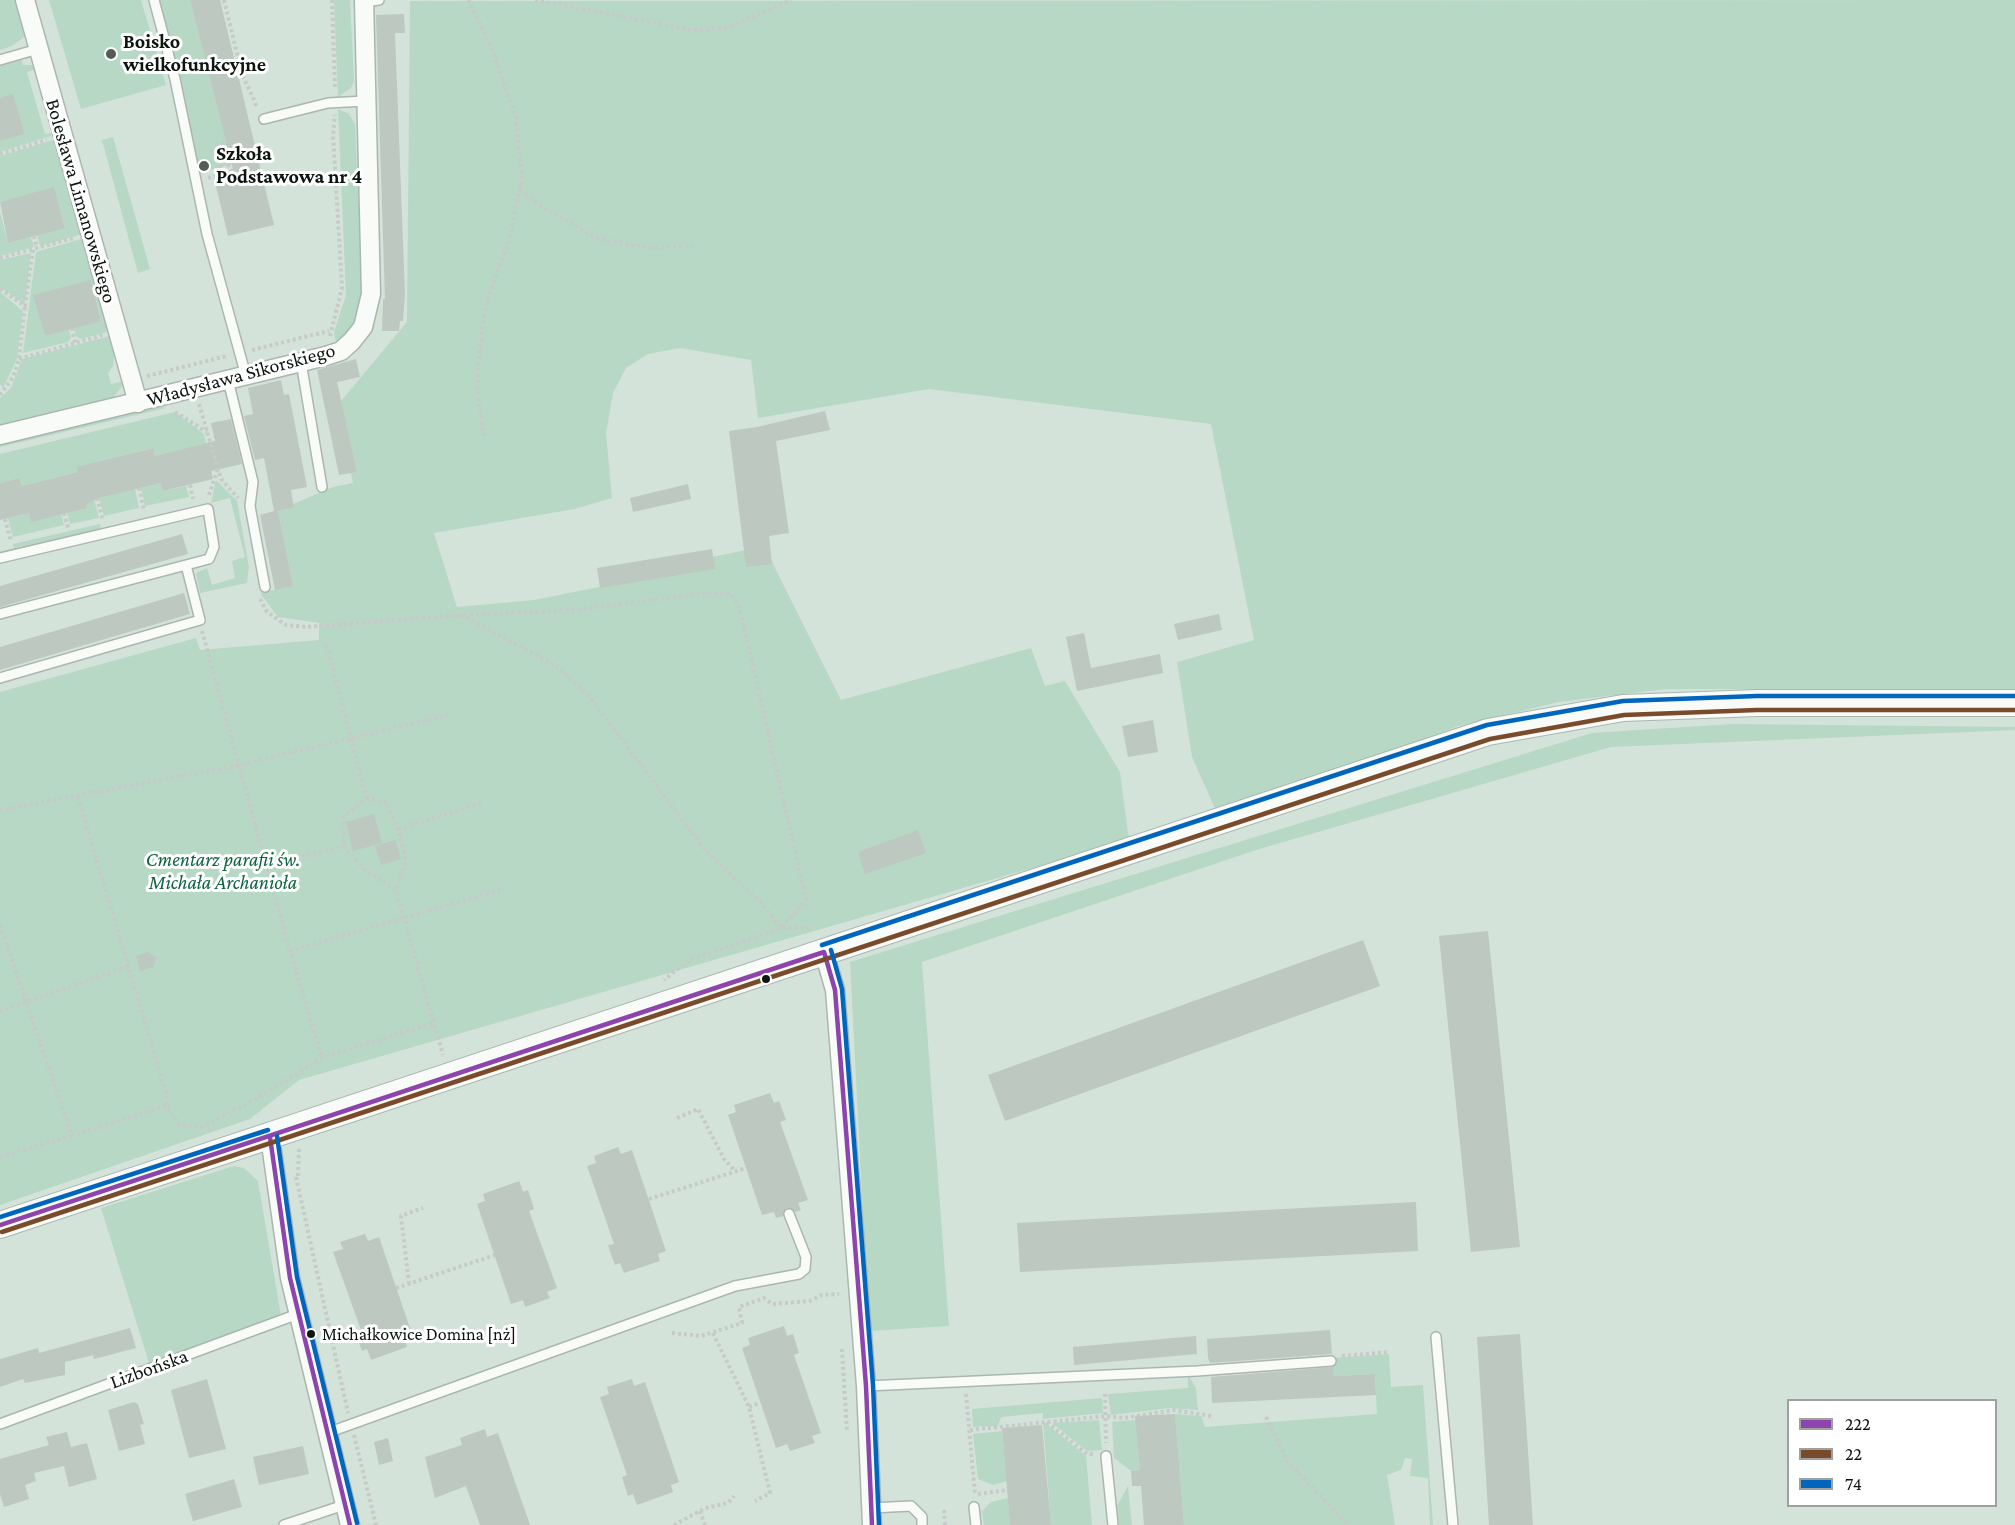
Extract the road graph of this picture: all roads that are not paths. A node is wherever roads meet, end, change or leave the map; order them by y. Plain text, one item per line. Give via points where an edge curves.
1 (25, 0) edge
2 (154, 0) edge
3 (369, 1) edge
4 (38, 49) junction
5 (0, 60) edge
6 (365, 101) junction
7 (264, 119) road end
8 (301, 363) junction
9 (246, 376) junction
10 (228, 380) junction
11 (144, 401) junction
12 (0, 435) edge
13 (322, 487) dead end
14 (0, 558) edge
15 (186, 565) junction
16 (265, 587) dead end
17 (0, 615) edge
18 (0, 678) edge
19 (2015, 703) edge
20 (833, 949) junction
21 (270, 1137) junction
22 (789, 1214) dead end
23 (0, 1225) edge
24 (298, 1314) junction
25 (1436, 1338) dead end
26 (1331, 1361) road end
27 (866, 1386) junction
28 (0, 1424) edge
29 (327, 1433) junction
30 (1106, 1456) road end
31 (344, 1505) junction
32 (974, 1507) road end
33 (871, 1517) edge
34 (284, 1525) edge
35 (350, 1525) edge
36 (922, 1525) edge
37 (976, 1525) edge
38 (1113, 1525) edge
39 (1453, 1525) edge

1 - 4 street, Bolesława Limanowskiego
2 - 9 lane via 175,79 194,182
3 - 6 street, Władysława Sikorskiego
4 - 5 lane
4 - 11 street, Bolesława Limanowskiego via 118,331
6 - 7 lane via 336,103
6 - 8 street, Władysława Sikorskiego via 369,310 352,341 334,353
8 - 9 street, Władysława Sikorskiego
8 - 13 lane
9 - 10 street, Władysława Sikorskiego
10 - 11 street, Władysława Sikorskiego
10 - 16 lane via 253,482 250,506
11 - 12 street, Władysława Sikorskiego
14 - 15 lane via 208,509 214,547 209,559
15 - 17 lane
15 - 18 lane via 199,620
19 - 20 street via 1757,703 1623,708 1488,732
20 - 21 street
20 - 27 street
21 - 23 street
21 - 24 street
22 - 29 lane via 806,1257 805,1269 799,1274 735,1286
24 - 28 lane, Lizbońska
24 - 29 street
25 - 39 lane
26 - 27 lane
27 - 33 street
29 - 31 street
30 - 38 lane
31 - 34 lane
31 - 35 street
32 - 37 lane
33 - 36 lane via 911,1506 922,1517

